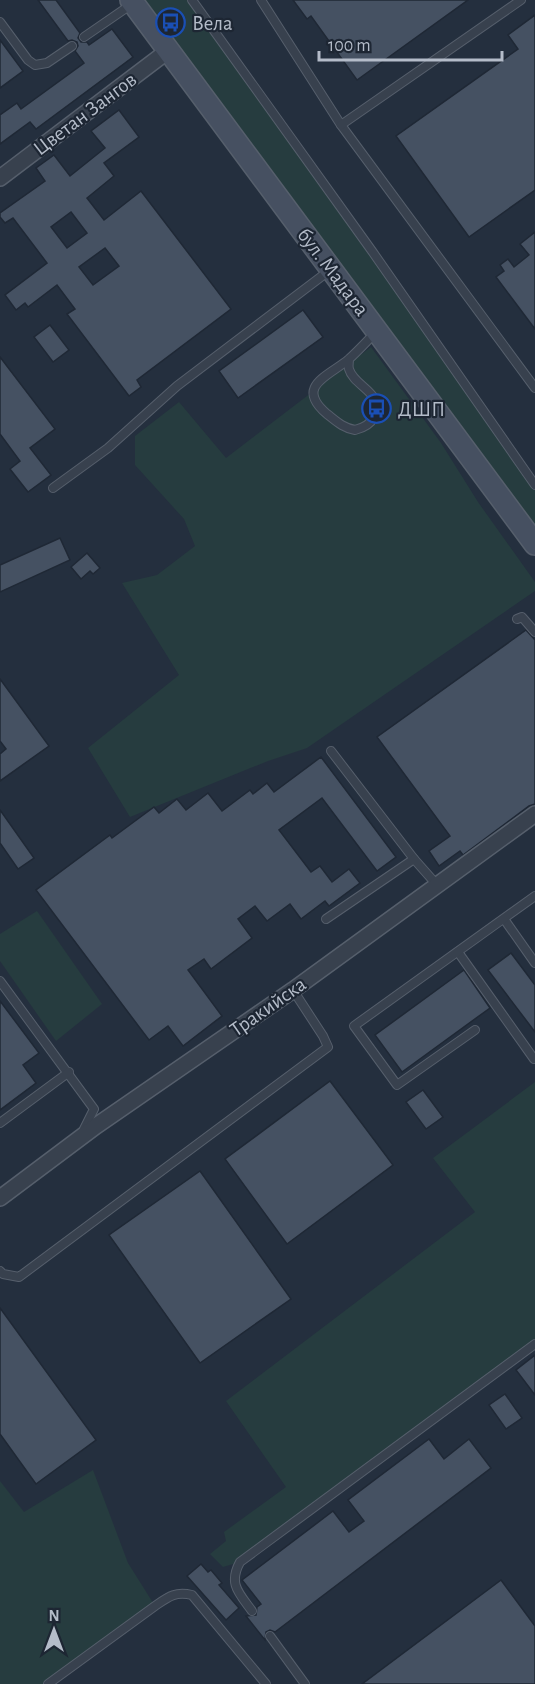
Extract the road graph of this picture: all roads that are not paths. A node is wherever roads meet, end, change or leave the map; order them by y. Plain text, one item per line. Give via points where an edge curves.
1 (192, 0) edge
2 (261, 0) edge
3 (521, 0) edge
4 (132, 1) edge
5 (0, 22) edge
6 (84, 38) dead end
7 (72, 46) dead end
8 (169, 50) junction
9 (341, 125) junction
10 (0, 178) edge
11 (331, 269) junction
12 (377, 331) junction
13 (349, 359) junction
14 (535, 388) edge
15 (535, 485) edge
16 (53, 488) dead end
17 (535, 544) edge
18 (517, 619) dead end
19 (534, 633) edge
20 (331, 751) dead end
21 (535, 814) edge
22 (414, 859) junction
23 (438, 885) junction
24 (535, 896) edge
25 (326, 919) dead end
26 (504, 919) junction
27 (458, 952) junction
28 (535, 963) edge
29 (0, 981) edge
30 (293, 990) junction
31 (475, 1030) dead end
32 (534, 1059) edge
33 (69, 1072) junction
34 (0, 1123) edge
35 (74, 1143) junction
36 (0, 1198) edge
37 (0, 1271) edge
38 (535, 1344) edge
39 (252, 1611) dead end
40 (270, 1636) dead end
41 (48, 1684) edge
42 (266, 1684) edge
43 (305, 1684) edge

1 - 15 lane
2 - 9 lane
3 - 9 lane
4 - 6 lane
4 - 8 main road, бул. Мадара
5 - 7 lane via 35,65 47,63
8 - 10 street, Цветан Зангов
8 - 11 main road, бул. Мадара
9 - 14 lane
11 - 12 main road, бул. Мадара
11 - 16 lane via 177,386 108,448
12 - 13 lane
12 - 17 main road, бул. Мадара
13 - 13 lane via 318,381 313,394 316,403 340,425 355,430 370,423 376,403 372,393 349,370
18 - 19 lane via 522,617
20 - 22 lane
21 - 23 street, Тракийска
22 - 23 lane
22 - 25 lane
23 - 30 street, Тракийска
24 - 26 lane
26 - 27 lane
26 - 28 lane
27 - 31 lane via 354,1026 397,1085
27 - 32 lane
29 - 33 lane
30 - 35 street, Тракийска
30 - 37 lane via 328,1047 19,1276
33 - 34 lane
33 - 35 lane via 94,1109
35 - 36 street, Тракийска
38 - 39 lane via 240,1563 234,1582
40 - 43 lane
41 - 42 lane via 154,1606 182,1593 192,1595

